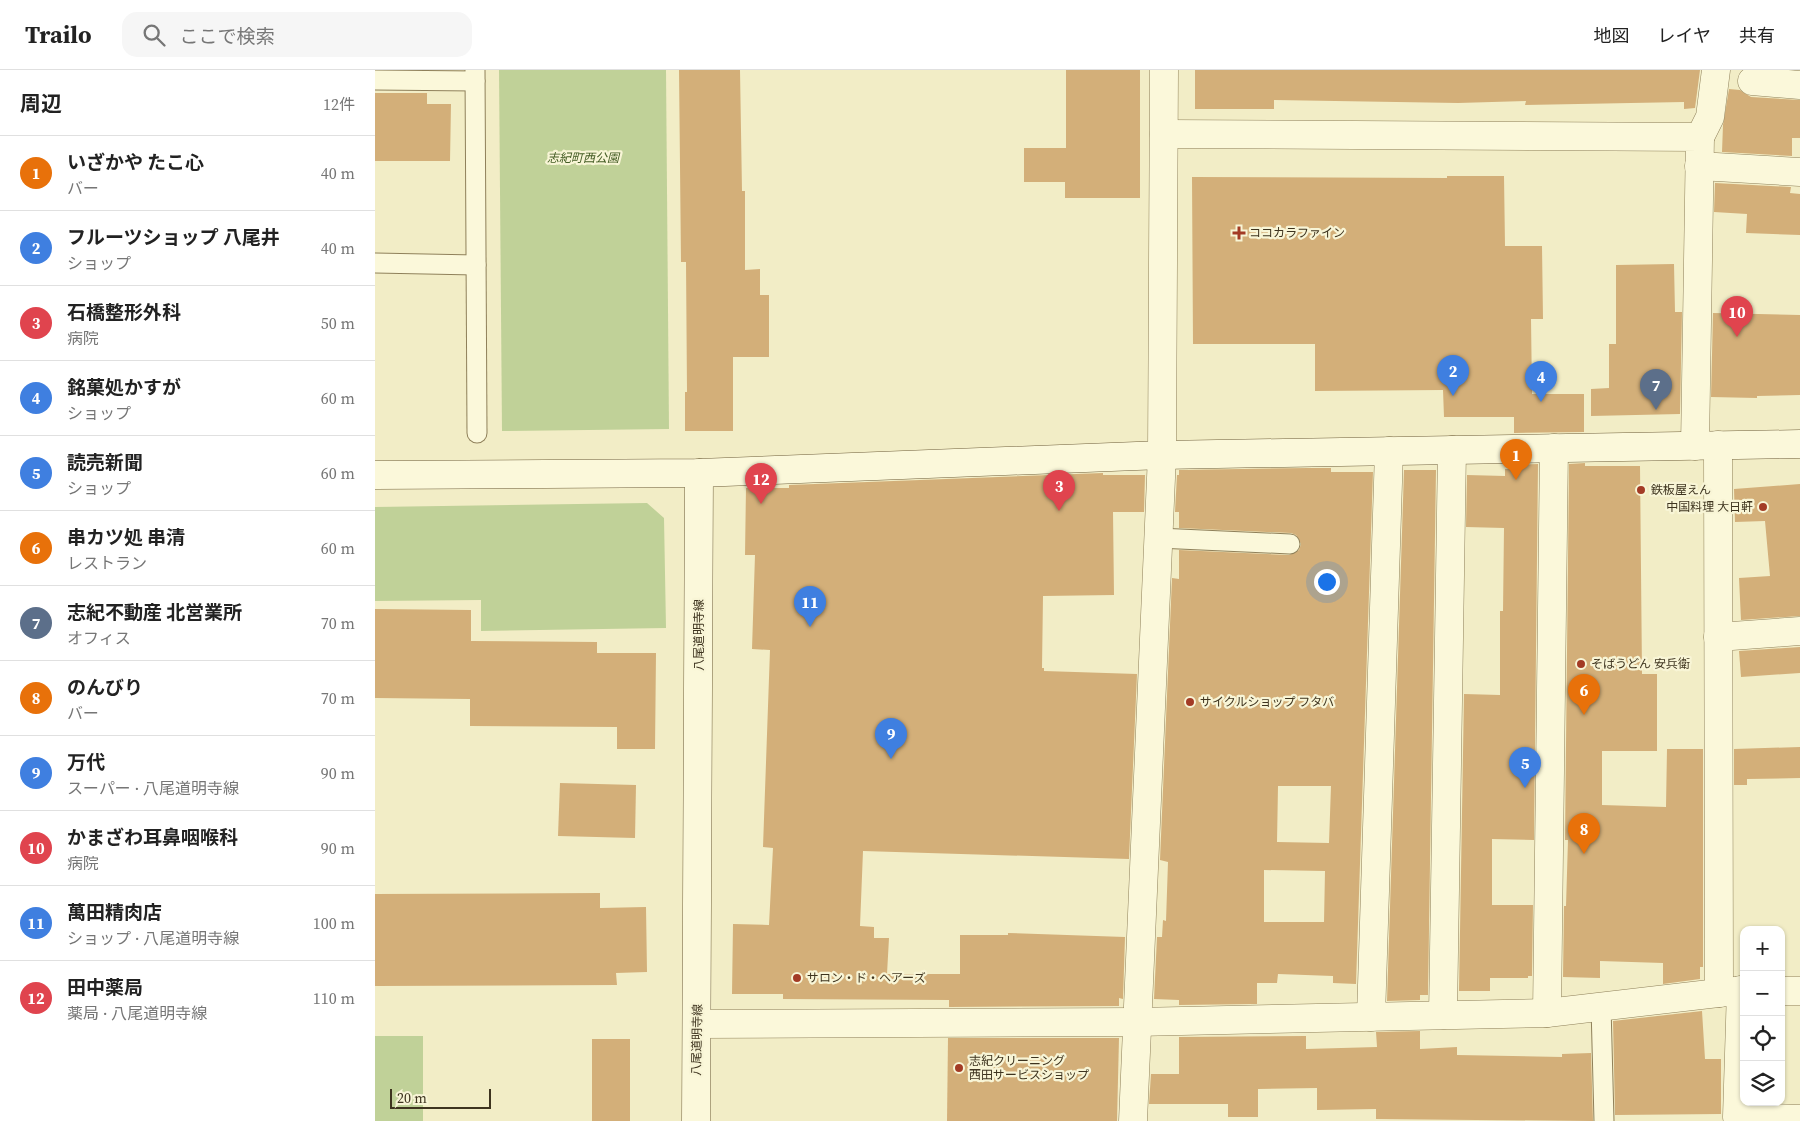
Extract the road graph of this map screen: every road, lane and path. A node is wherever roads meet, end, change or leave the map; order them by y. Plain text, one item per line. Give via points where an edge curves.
1 (1164, 70) edge
2 (1716, 70) edge
3 (475, 76) edge
4 (375, 80) edge
5 (1752, 81) dead end
6 (1800, 84) edge
7 (1164, 134) junction
8 (1700, 137) junction
9 (1699, 166) junction
10 (1800, 172) edge
11 (375, 263) edge
12 (476, 265) junction
13 (477, 434) dead end
14 (1800, 444) edge
15 (1706, 446) junction
16 (1554, 448) junction
17 (1452, 450) junction
18 (1389, 451) junction
19 (1162, 455) junction
20 (699, 473) junction
21 (375, 475) edge
22 (1158, 538) junction
23 (1289, 544) dead end
24 (1800, 631) edge
25 (1718, 637) junction
26 (1734, 991) edge
27 (1785, 991) edge
28 (1800, 991) edge
29 (1601, 1006) junction
30 (1547, 1013) junction
31 (1443, 1015) junction
32 (1371, 1017) junction
33 (1136, 1022) junction
34 (697, 1024) junction
35 (1748, 1119) edge
36 (1800, 1119) edge
37 (696, 1121) edge
38 (1133, 1121) edge
39 (1604, 1121) edge

1 - 7 street
2 - 8 street via 1710,117
3 - 4 lane
3 - 12 lane
5 - 6 street
7 - 8 street
7 - 19 street
8 - 9 street
9 - 10 street
9 - 15 street
11 - 12 lane
12 - 13 lane
14 - 15 street
15 - 16 street
15 - 25 street
16 - 17 street
16 - 30 street
17 - 18 street
17 - 31 street
18 - 19 street
18 - 32 street
19 - 20 street
19 - 22 street
20 - 21 street
20 - 34 street, 八尾道明寺線
22 - 23 lane
22 - 33 street
24 - 25 street
25 - 26 street
26 - 29 street
26 - 35 street via 1737,1116
27 - 28 street
29 - 30 street
29 - 39 lane
30 - 31 street
31 - 32 street
32 - 33 street
33 - 34 street
33 - 38 street
34 - 37 street, 八尾道明寺線
35 - 36 street

